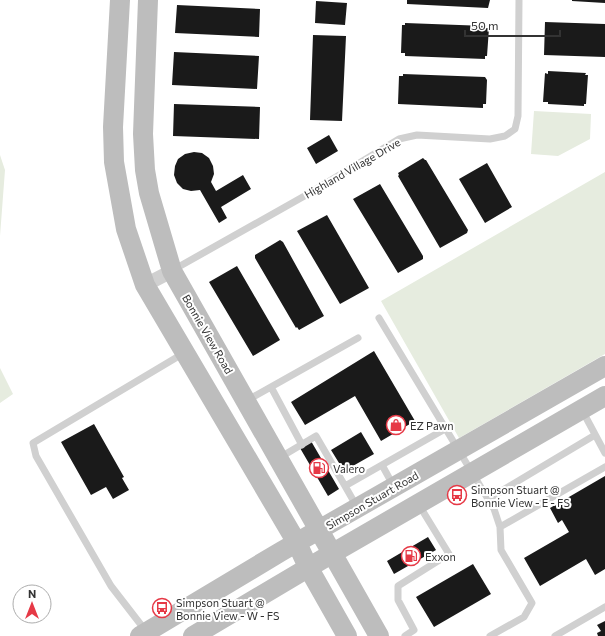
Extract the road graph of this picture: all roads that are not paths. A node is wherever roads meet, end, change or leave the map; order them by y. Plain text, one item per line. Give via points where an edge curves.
1 (120, 0) edge
2 (148, 0) edge
3 (519, 0) edge
4 (172, 271) junction
5 (145, 285) junction
6 (379, 318) dead end
7 (358, 338) dead end
8 (185, 353) junction
9 (605, 366) edge
10 (271, 387) junction
11 (605, 396) edge
12 (246, 401) junction
13 (582, 410) junction
14 (445, 429) junction
15 (596, 435) junction
16 (302, 445) junction
17 (457, 450) junction
18 (605, 452) edge
19 (278, 458) junction
20 (382, 465) junction
21 (605, 467) edge
22 (471, 473) junction
23 (345, 486) junction
24 (394, 487) junction
25 (488, 499) junction
26 (418, 503) junction
27 (358, 508) junction
28 (500, 526) junction
29 (320, 530) junction
30 (297, 543) junction
31 (332, 553) junction
32 (308, 567) junction
33 (605, 607) edge
34 (143, 634) edge
35 (193, 636) edge
36 (347, 636) edge
37 (379, 636) edge
38 (405, 636) edge
39 (490, 636) edge
40 (555, 636) edge

1 - 5 main road via 113,127 114,162 126,229
2 - 4 main road, Bonnie View Road via 143,134 145,170 149,193
3 - 4 lane, Highland Village Drive via 518,116 515,129 505,136 490,139 417,135 399,139
4 - 5 street
4 - 12 main road, Bonnie View Road
5 - 8 main road
6 - 14 lane
7 - 10 lane
8 - 30 main road
8 - 34 lane via 33,443 36,456 111,586
9 - 17 main road, Simpson Stuart Road
10 - 12 lane
10 - 16 lane
11 - 13 main road
12 - 19 main road, Bonnie View Road
13 - 15 lane
13 - 22 main road
14 - 17 lane
14 - 20 lane
15 - 18 lane
15 - 25 lane
16 - 19 lane
16 - 23 lane via 316,436
17 - 22 lane
17 - 24 main road, Simpson Stuart Road
19 - 29 main road, Bonnie View Road
20 - 23 lane
20 - 24 lane
21 - 28 lane
22 - 25 lane
22 - 26 main road
23 - 27 lane
24 - 27 main road, Simpson Stuart Road
25 - 28 lane
26 - 31 main road
26 - 38 lane via 449,554 398,586 398,600 414,630
27 - 29 main road, Simpson Stuart Road
28 - 39 lane via 501,550 532,603 524,617
29 - 30 main road, Simpson Stuart Road
29 - 31 main road, Bonnie View Road
30 - 32 main road
30 - 34 main road, Simpson Stuart Road
31 - 32 main road
31 - 37 main road, Bonnie View Road
32 - 35 main road
32 - 36 main road
33 - 40 lane

